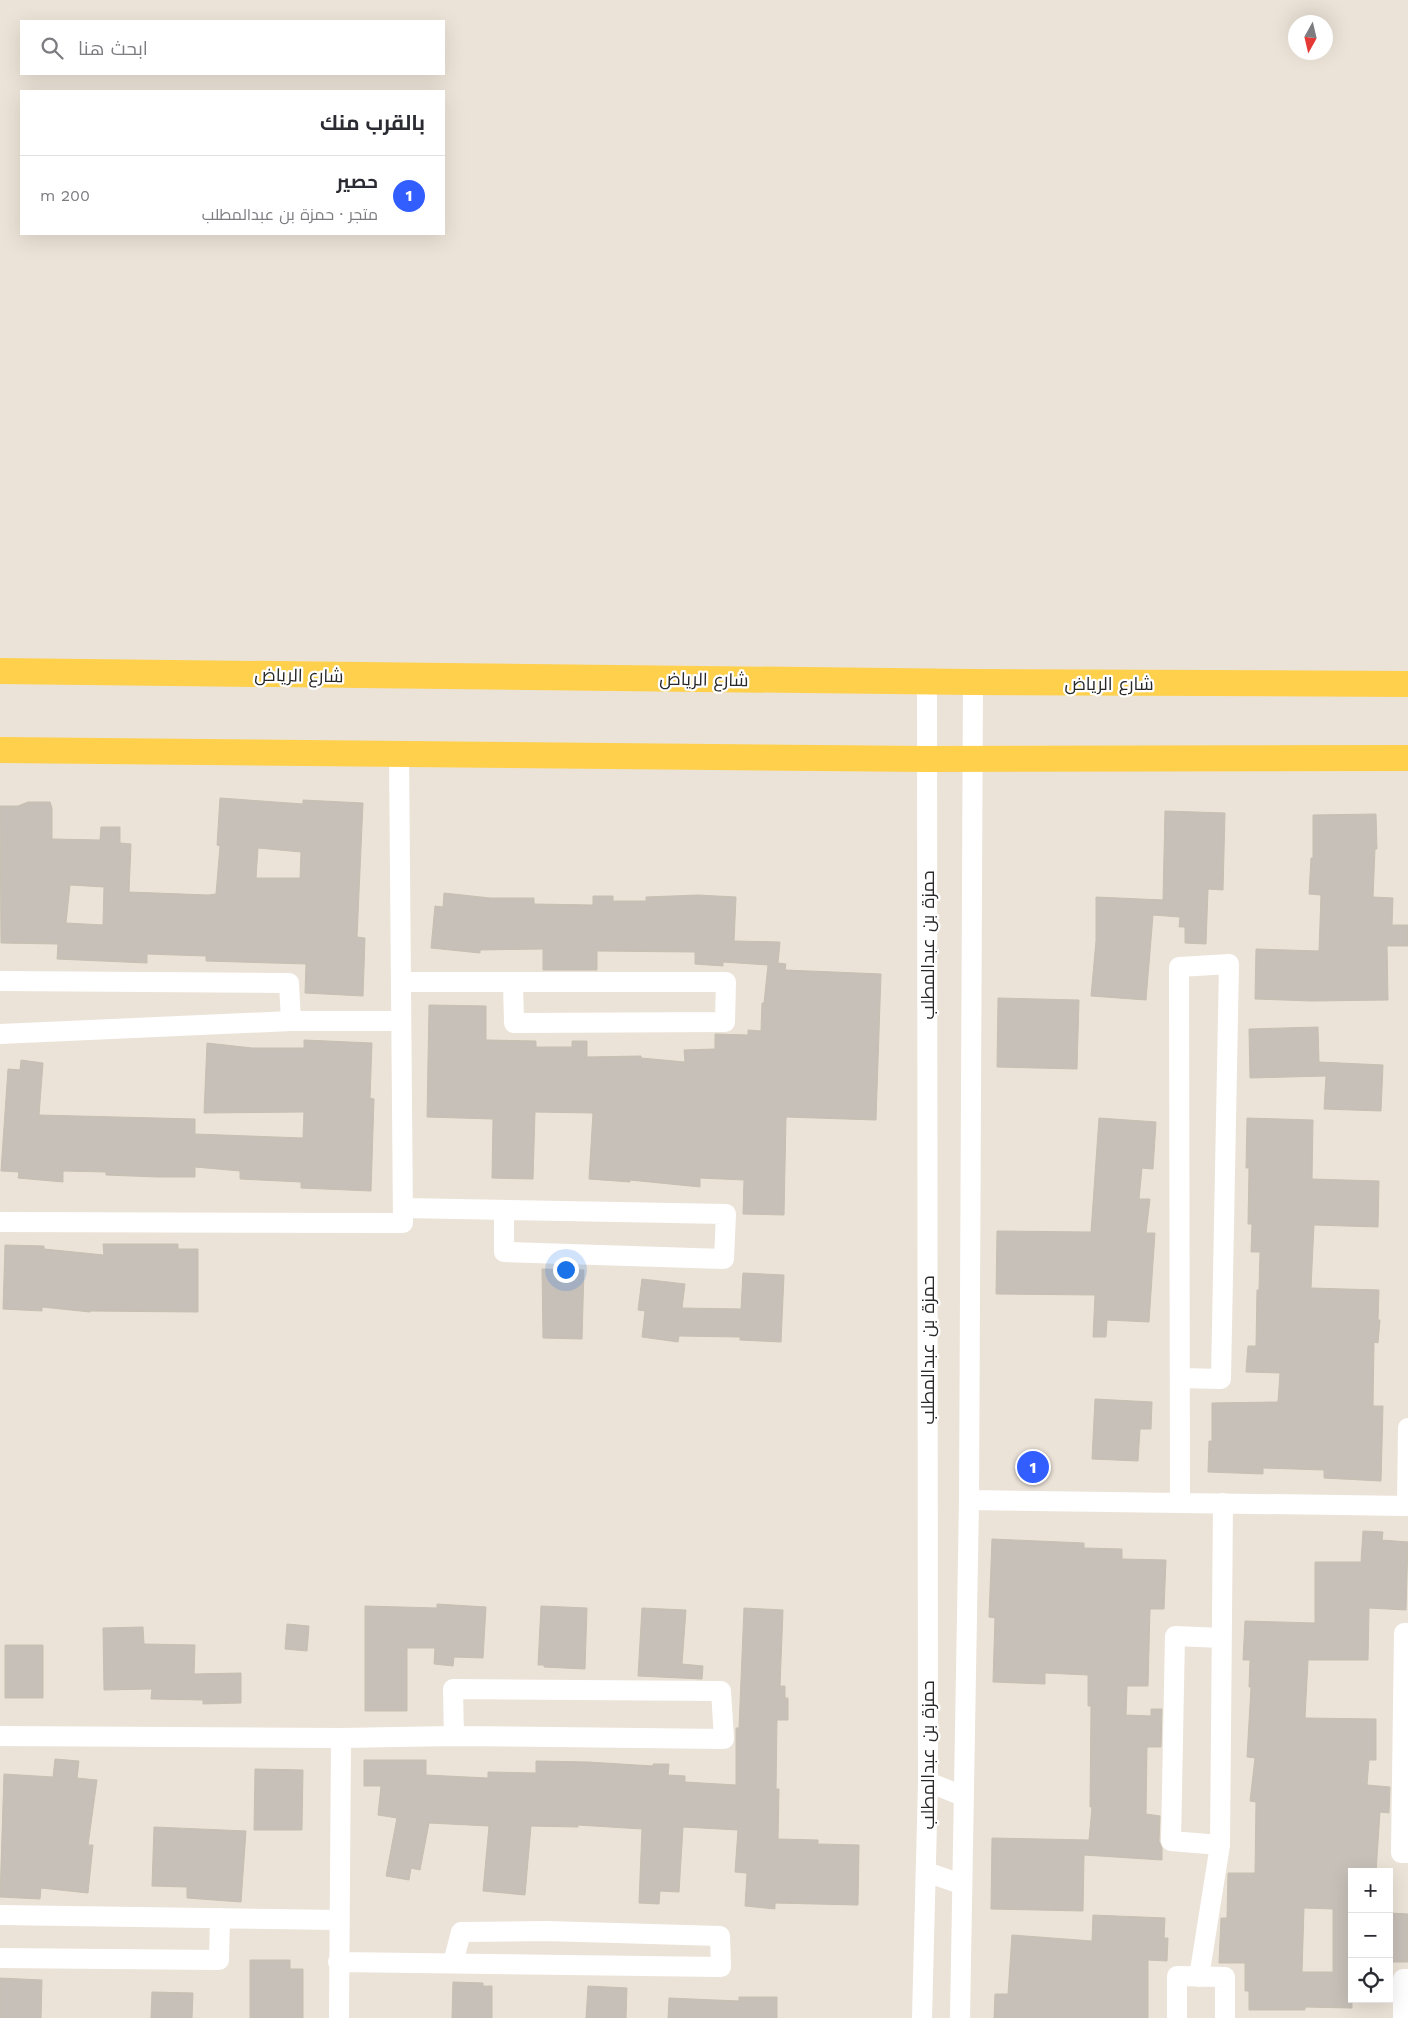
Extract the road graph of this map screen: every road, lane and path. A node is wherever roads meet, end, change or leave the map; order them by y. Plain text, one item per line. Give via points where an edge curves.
1 (0, 671) edge
2 (927, 681) junction
3 (973, 682) junction
4 (1408, 684) edge
5 (0, 750) edge
6 (399, 754) junction
7 (973, 758) junction
8 (1408, 758) edge
9 (927, 759) junction
10 (0, 981) edge
11 (401, 982) junction
12 (513, 982) junction
13 (291, 1021) junction
14 (401, 1021) junction
15 (0, 1034) edge
16 (403, 1208) junction
17 (504, 1210) junction
18 (0, 1222) edge
19 (1180, 1378) junction
20 (1408, 1428) edge
21 (969, 1500) junction
22 (1180, 1503) junction
23 (1223, 1503) junction
24 (1408, 1506) edge
25 (1408, 1633) edge
26 (1222, 1638) junction
27 (0, 1736) edge
28 (454, 1736) junction
29 (342, 1738) junction
30 (928, 1782) junction
31 (963, 1796) junction
32 (1220, 1845) junction
33 (1408, 1853) edge
34 (926, 1872) junction
35 (961, 1884) junction
36 (0, 1915) edge
37 (220, 1918) junction
38 (338, 1920) junction
39 (0, 1958) edge
40 (338, 1962) junction
41 (452, 1963) junction
42 (1199, 1977) junction
43 (1408, 1979) edge
44 (339, 2018) edge
45 (922, 2018) edge
46 (960, 2018) edge
47 (1177, 2018) edge
48 (1225, 2018) edge
49 (1403, 2018) edge

1 - 2 main road, شارع الرياض
2 - 3 main road, شارع الرياض
2 - 9 street, حمزة بن عبدالمطلب
3 - 4 main road, شارع الرياض
3 - 7 street, حمزة بن عبدالمطلب
5 - 6 main road
6 - 9 main road
6 - 11 street
7 - 8 main road
7 - 9 main road
7 - 21 street, حمزة بن عبدالمطلب
9 - 30 street, حمزة بن عبدالمطلب
10 - 13 street via 289,983
11 - 12 street
11 - 14 street
12 - 12 street via 726,982 725,1022 514,1023
13 - 14 street
13 - 15 street
14 - 16 street
16 - 17 street
16 - 18 street via 403,1223
17 - 17 street via 726,1214 724,1259 504,1252
19 - 19 street via 1179,967 1229,964 1221,1379
19 - 22 street
20 - 24 street
21 - 22 street
21 - 31 street, حمزة بن عبدالمطلب
22 - 23 street
23 - 24 street
23 - 26 street
25 - 33 street via 1404,1633 1401,1853
26 - 32 street
26 - 32 street via 1175,1636 1171,1841
27 - 29 street
28 - 28 street via 724,1739 721,1691 453,1689
28 - 29 street
29 - 38 street
30 - 31 street
30 - 34 street, حمزة بن عبدالمطلب
31 - 35 street, حمزة بن عبدالمطلب
32 - 42 street
34 - 35 street
34 - 45 street, حمزة بن عبدالمطلب
35 - 46 street, حمزة بن عبدالمطلب
36 - 37 street
37 - 38 street
37 - 39 street via 219,1960
38 - 40 street
40 - 41 street
40 - 44 street
41 - 41 street via 721,1966 720,1936 462,1932
42 - 47 street via 1177,1976
42 - 48 street via 1225,1977
43 - 49 street via 1404,1979

